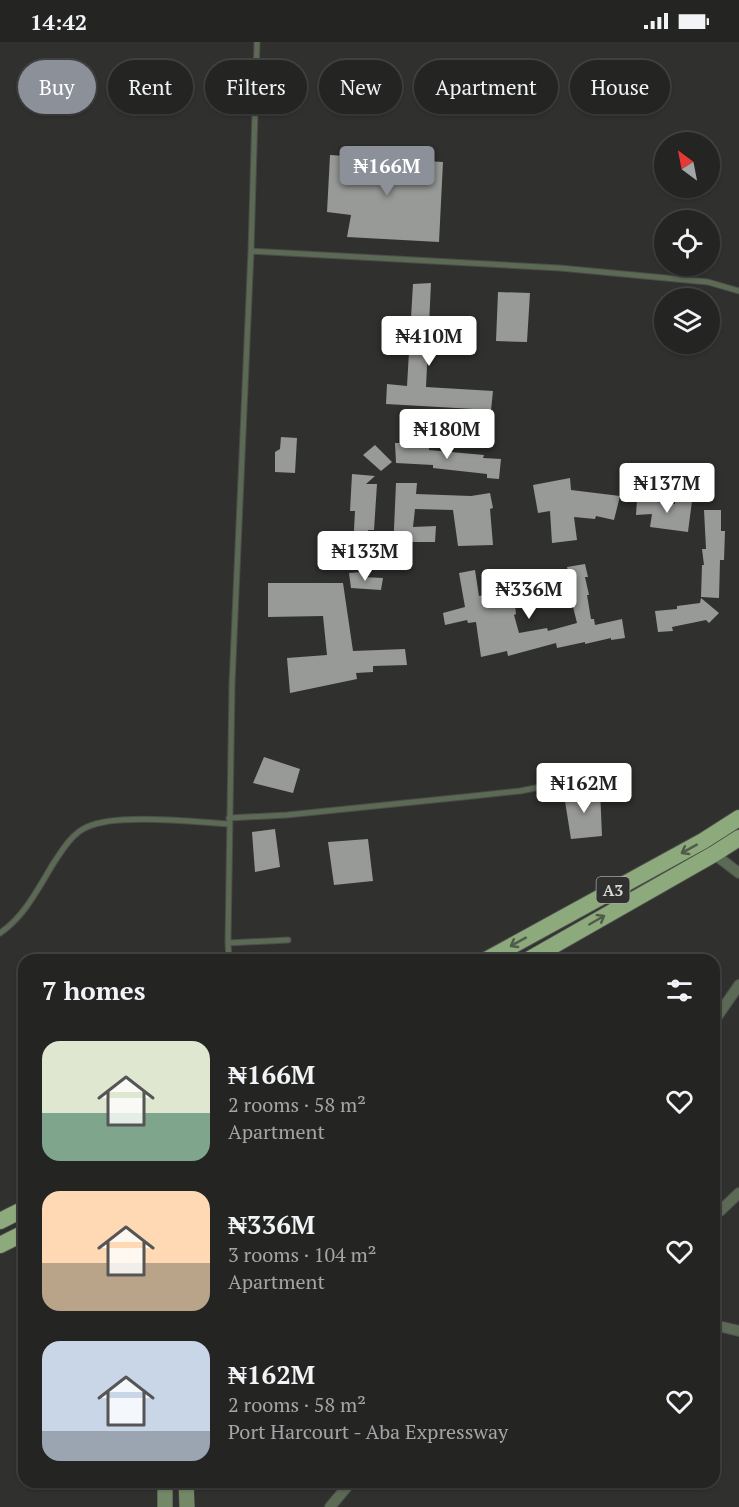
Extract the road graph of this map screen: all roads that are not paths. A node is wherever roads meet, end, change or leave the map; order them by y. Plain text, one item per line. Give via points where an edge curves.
1 (257, 42) edge
2 (251, 251) junction
3 (739, 291) edge
4 (606, 774) dead end
5 (739, 818) edge
6 (229, 821) junction
7 (739, 838) edge
8 (714, 854) junction
9 (739, 873) edge
10 (0, 933) edge
11 (288, 940) dead end
12 (228, 943) junction
13 (228, 954) edge
14 (497, 954) edge
15 (539, 954) edge
16 (738, 988) edge
17 (720, 1013) edge
18 (739, 1193) edge
19 (720, 1211) dead end
20 (18, 1236) edge
21 (0, 1245) edge
22 (720, 1326) edge
23 (739, 1331) edge
24 (165, 1488) edge
25 (186, 1488) edge
26 (346, 1488) edge
27 (165, 1507) edge
28 (187, 1507) edge
29 (330, 1507) edge

1 - 2 lane
2 - 3 lane via 584,270 708,282
2 - 6 lane
4 - 6 lane via 520,791
5 -> 14 highway, A3
6 - 10 lane via 124,820 86,827 58,855 29,904
6 - 12 lane
7 - 8 highway, A3
8 - 9 street
15 -> 8 highway, A3
11 - 12 lane
12 - 13 lane
16 - 17 street
18 - 19 street
20 - 21 highway
22 - 23 street
24 - 27 main road
25 - 28 main road
26 - 29 street

